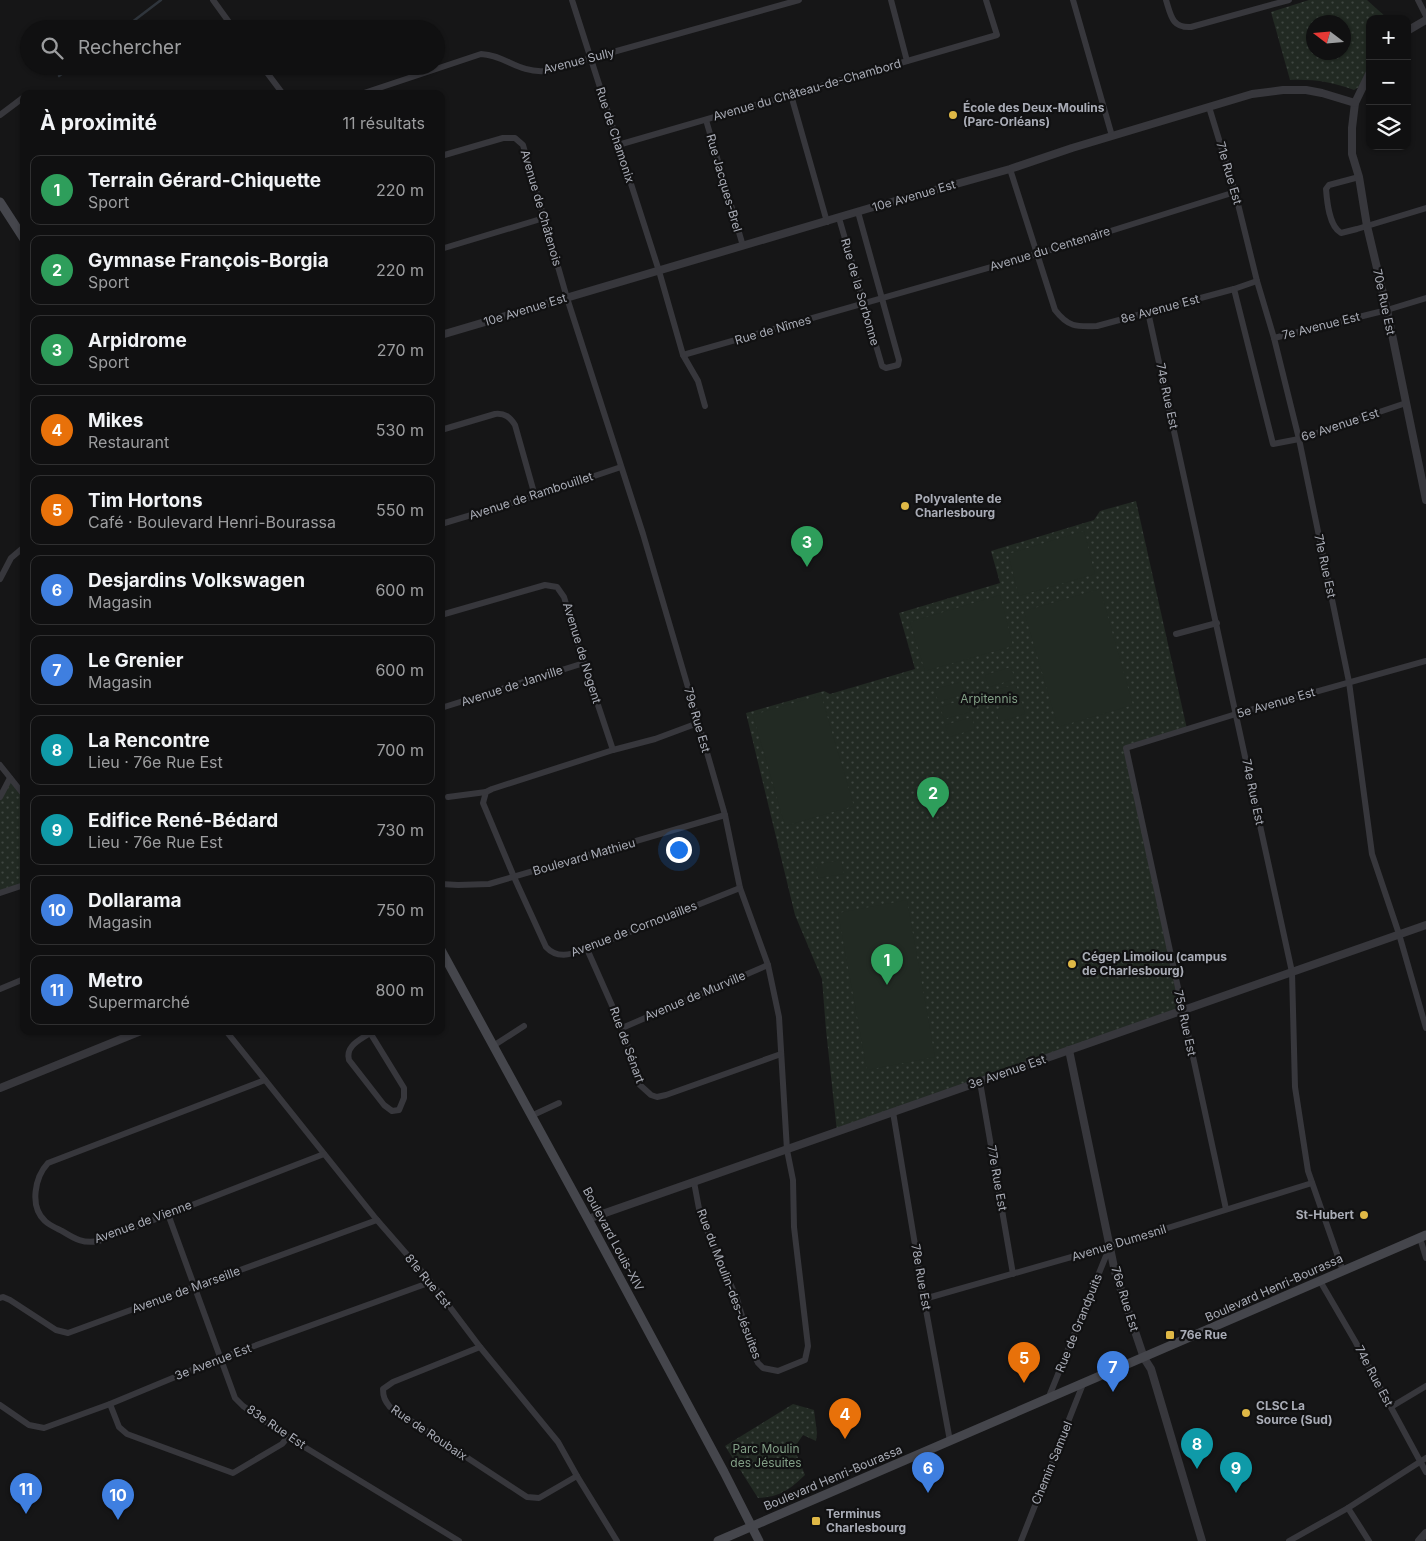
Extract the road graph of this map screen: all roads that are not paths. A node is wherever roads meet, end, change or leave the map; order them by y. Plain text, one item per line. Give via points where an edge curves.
1 (213, 0) edge
2 (572, 0) edge
3 (799, 0) edge
4 (891, 0) edge
5 (986, 0) edge
6 (1073, 0) edge
7 (1166, 0) edge
8 (1289, 0) edge
9 (1418, 0) edge
10 (1426, 16) edge
11 (227, 20) edge
12 (1426, 20) edge
13 (1411, 29) edge
14 (591, 59) junction
15 (907, 61) junction
16 (445, 66) edge
17 (269, 75) edge
18 (418, 75) edge
19 (1366, 80) edge
20 (280, 90) edge
21 (373, 90) edge
22 (791, 95) junction
23 (20, 100) edge
24 (1355, 103) junction
25 (1209, 107) junction
26 (0, 115) edge
27 (706, 120) junction
28 (1112, 136) junction
29 (618, 145) junction
30 (445, 155) edge
31 (1010, 169) junction
32 (1359, 177) junction
33 (1235, 192) junction
34 (0, 202) edge
35 (1426, 208) edge
36 (858, 212) junction
37 (544, 218) junction
38 (839, 218) junction
39 (826, 222) junction
40 (1368, 226) junction
41 (20, 233) edge
42 (743, 246) junction
43 (445, 248) edge
44 (1038, 254) junction
45 (659, 271) junction
46 (1257, 282) junction
47 (1234, 289) junction
48 (567, 298) junction
49 (882, 298) junction
50 (1426, 298) edge
51 (863, 304) junction
52 (1387, 310) junction
53 (1148, 312) junction
54 (445, 334) edge
55 (1274, 338) junction
56 (683, 355) junction
57 (1406, 403) junction
58 (705, 406) dead end
59 (445, 429) edge
60 (1299, 439) junction
61 (621, 466) junction
62 (1424, 479) edge
63 (535, 496) junction
64 (1426, 500) edge
65 (445, 523) edge
66 (20, 550) edge
67 (0, 579) edge
68 (445, 614) edge
69 (1217, 623) junction
70 (1176, 634) dead end
71 (1426, 660) edge
72 (584, 663) junction
73 (1349, 682) junction
74 (445, 707) edge
75 (1236, 714) junction
76 (698, 723) junction
77 (1126, 748) joint
78 (613, 750) junction
79 (0, 765) edge
80 (10, 778) junction
81 (20, 791) edge
82 (486, 792) junction
83 (0, 797) edge
84 (448, 797) dead end
85 (725, 815) junction
86 (514, 877) junction
87 (445, 884) edge
88 (20, 886) edge
89 (740, 888) junction
90 (0, 893) edge
91 (1426, 925) edge
92 (1399, 934) junction
93 (587, 949) junction
94 (445, 958) edge
95 (768, 965) junction
96 (1292, 972) junction
97 (20, 981) edge
98 (0, 989) edge
99 (1183, 1010) junction
100 (524, 1026) dead end
101 (622, 1028) junction
102 (1426, 1028) edge
103 (131, 1035) edge
104 (229, 1035) edge
105 (365, 1035) edge
106 (371, 1035) edge
107 (492, 1046) junction
108 (1069, 1050) junction
109 (781, 1054) junction
110 (265, 1080) junction
111 (980, 1082) junction
112 (1, 1089) edge
113 (560, 1103) dead end
114 (893, 1112) junction
115 (531, 1116) junction
116 (787, 1150) junction
117 (324, 1154) junction
118 (694, 1182) junction
119 (1312, 1183) junction
120 (1226, 1209) junction
121 (168, 1214) junction
122 (588, 1219) junction
123 (377, 1220) junction
124 (1423, 1237) edge
125 (1110, 1246) junction
126 (1426, 1258) edge
127 (1343, 1271) junction
128 (1013, 1274) junction
129 (1320, 1281) junction
130 (431, 1282) junction
131 (194, 1288) junction
132 (0, 1298) edge
133 (924, 1299) junction
134 (480, 1347) junction
135 (221, 1358) junction
136 (1144, 1358) junction
137 (1083, 1384) junction
138 (1426, 1386) edge
139 (1048, 1399) junction
140 (110, 1404) junction
141 (0, 1405) edge
142 (1391, 1407) junction
143 (288, 1437) junction
144 (950, 1441) junction
145 (1423, 1460) edge
146 (1426, 1472) edge
147 (577, 1476) junction
148 (1348, 1508) junction
149 (752, 1526) junction
150 (1426, 1533) edge
151 (459, 1541) edge
152 (617, 1541) edge
153 (718, 1541) edge
154 (759, 1541) edge
155 (1021, 1541) edge
156 (1202, 1541) edge
157 (1289, 1541) edge
158 (1369, 1541) edge
159 (1419, 1541) edge

1 - 11 street
2 - 14 street, Rue de Chamonix
3 - 14 street, Avenue Sully
4 - 15 street
5 - 15 street, Avenue du Château-de-Chambord via 996,35
6 - 28 street
7 - 8 street via 1177,26 1191,27
9 - 10 street
12 - 13 street
14 - 16 street, Avenue Sully via 537,71 521,68 496,56 480,54
14 - 29 street, Rue de Chamonix
15 - 22 street, Avenue du Château-de-Chambord
17 - 20 street
18 - 21 street, Avenue Sully
19 - 24 street
22 - 27 street, Avenue du Château-de-Chambord
22 - 39 street
23 - 26 street
24 - 25 street, 10e Avenue Est via 1306,90 1283,90 1252,94
24 - 32 street, 70e Rue Est via 1352,154
25 - 28 street, 10e Avenue Est
25 - 33 street, 71e Rue Est
27 - 29 street, Avenue du Château-de-Chambord
27 - 42 street, Rue Jacques-Brel
28 - 31 street, 10e Avenue Est
29 - 45 street, Rue de Chamonix
30 - 37 street, Avenue de Châtenois via 503,138 520,141 524,145
31 - 36 street, 10e Avenue Est
31 - 44 street
32 - 40 street, 70e Rue Est
32 - 40 street via 1329,185 1326,194 1336,230
33 - 44 street, Avenue du Centenaire
33 - 46 street, 71e Rue Est
34 - 41 main road
35 - 40 street
36 - 38 street, 10e Avenue Est
36 - 49 street, Rue de la Sorbonne
37 - 43 street
37 - 48 street, Avenue de Châtenois
38 - 39 street, 10e Avenue Est
38 - 51 street, Rue de la Sorbonne
39 - 42 street, 10e Avenue Est
40 - 52 street, 70e Rue Est
42 - 45 street, 10e Avenue Est
44 - 49 street, Avenue du Centenaire
44 - 53 street, 8e Avenue Est via 1055,310 1063,321 1078,327 1097,326
45 - 48 street, 10e Avenue Est
45 - 56 street
46 - 47 street, 8e Avenue Est
46 - 55 street, 71e Rue Est
47 - 53 street, 8e Avenue Est
47 - 60 street, 6e Avenue Est via 1273,444
48 - 54 street, 10e Avenue Est
48 - 61 street, 79e Rue Est
49 - 51 street, Avenue du Centenaire
49 - 51 street, Rue de la Sorbonne via 898,365 882,366
50 - 52 street, 7e Avenue Est
51 - 56 street, Rue de Nîmes
52 - 55 street, 7e Avenue Est
52 - 57 street, 70e Rue Est
53 - 69 street, 74e Rue Est
55 - 60 street, 71e Rue Est
56 - 58 street via 698,381
57 - 60 street, 6e Avenue Est
57 - 62 street, 70e Rue Est
59 - 63 street via 495,414 511,418
60 - 73 street, 71e Rue Est
61 - 63 street, Avenue de Rambouillet
61 - 76 street, 79e Rue Est
62 - 64 street, 70e Rue Est
63 - 65 street, Avenue de Rambouillet
66 - 67 street via 11,558
68 - 72 street, Avenue de Nogent via 552,585 564,597
69 - 70 street
69 - 75 street, 74e Rue Est
71 - 73 street, 5e Avenue Est
72 - 74 street, Avenue de Janville
72 - 78 street, Avenue de Nogent
73 - 75 street, 5e Avenue Est
73 - 92 street, 71e Rue Est via 1372,854
75 - 77 street, 5e Avenue Est
75 - 96 street, 74e Rue Est
76 - 78 street
76 - 85 street, 79e Rue Est
77 - 99 street, 75e Rue Est
78 - 82 street
79 - 80 street
80 - 81 street
80 - 83 street
82 - 84 street
82 - 86 street, Avenue de Cornouailles via 485,810
85 - 86 street, Boulevard Mathieu
85 - 89 street, 79e Rue Est
86 - 87 street, Boulevard Mathieu via 489,884
86 - 93 street, Avenue de Cornouailles via 551,952 570,955
88 - 90 street
89 - 93 street, Avenue de Cornouailles
89 - 95 street, 79e Rue Est
91 - 92 street, 3e Avenue Est
92 - 96 street, 3e Avenue Est
92 - 102 street, 71e Rue Est
93 - 101 street, Rue de Sénart
94 - 107 main road, Boulevard Louis-XIV
95 - 101 street, Avenue de Murville
95 - 109 street, 79e Rue Est via 779,1017
96 - 99 street, 3e Avenue Est
96 - 119 street, 74e Rue Est via 1295,1087
97 - 98 street
99 - 108 street, 3e Avenue Est
99 - 120 street, 75e Rue Est
100 - 107 street
101 - 109 street, Rue de Sénart via 640,1085 657,1097
103 - 112 street
104 - 110 street, 81e Rue Est
105 - 106 street via 349,1048 348,1060 384,1105 392,1111 398,1110 404,1098 404,1088
107 - 115 main road, Boulevard Louis-XIV
108 - 111 street, 3e Avenue Est
108 - 125 street, 76e Rue Est
109 - 116 street, 79e Rue Est
110 - 117 street, 81e Rue Est
110 - 121 street, Avenue de Vienne via 57,1158 48,1163 37,1182 35,1194 40,1214 45,1221 77,1241 99,1241
111 - 114 street, 3e Avenue Est
111 - 128 street, 77e Rue Est
113 - 115 street
114 - 116 street, 3e Avenue Est
114 - 133 street, 78e Rue Est
115 - 122 main road, Boulevard Louis-XIV
116 - 118 street, 3e Avenue Est
116 - 118 street, Rue du Moulin-des-Jésuites via 793,1180 794,1227 808,1346 805,1360 778,1371 763,1368 753,1353 737,1299 700,1214
117 - 121 street, Avenue de Vienne
117 - 123 street, 81e Rue Est
118 - 122 street, 3e Avenue Est
119 - 120 street, Avenue Dumesnil
119 - 127 street, 74e Rue Est
120 - 125 street, Avenue Dumesnil
121 - 131 street, 83e Rue Est
122 - 149 main road, Boulevard Louis-XIV
123 - 130 street, 81e Rue Est
123 - 131 street, Avenue de Marseille
124 - 126 street
124 - 127 main road, Boulevard Henri-Bourassa
125 - 128 street, Avenue Dumesnil
125 - 136 street, 76e Rue Est via 1115,1272
125 - 139 street, Rue de Grandpuits
127 - 129 main road, Boulevard Henri-Bourassa
128 - 133 street, Avenue Dumesnil
129 - 136 main road, Boulevard Henri-Bourassa
129 - 142 street, 74e Rue Est
130 - 134 street, 81e Rue Est
130 - 135 street, 3e Avenue Est
131 - 132 street, Avenue de Marseille via 68,1333 56,1330 10,1300
131 - 135 street, 83e Rue Est
133 - 144 street, 78e Rue Est
134 - 147 street, 81e Rue Est via 558,1442
134 - 147 street, Rue de Roubaix via 393,1382 383,1389 386,1402 527,1497 539,1498
135 - 140 street, 3e Avenue Est
135 - 143 street, 83e Rue Est via 236,1398
136 - 137 main road, Boulevard Henri-Bourassa
136 - 156 street, 76e Rue Est via 1151,1369
137 - 139 main road, Boulevard Henri-Bourassa
137 - 155 street, Chemin Samuel
138 - 142 street
139 - 144 main road, Boulevard Henri-Bourassa
140 - 141 street, 3e Avenue Est via 44,1428 29,1425
140 - 143 street via 119,1427 127,1434 233,1473 282,1444
142 - 145 street, 74e Rue Est
143 - 151 street, 83e Rue Est
144 - 149 main road, Boulevard Henri-Bourassa
145 - 146 street, 74e Rue Est
145 - 148 street
147 - 152 street, 81e Rue Est
148 - 157 street
148 - 158 street
149 - 153 main road, Boulevard Henri-Bourassa
149 - 154 main road, Boulevard Louis-XIV
150 - 159 street

